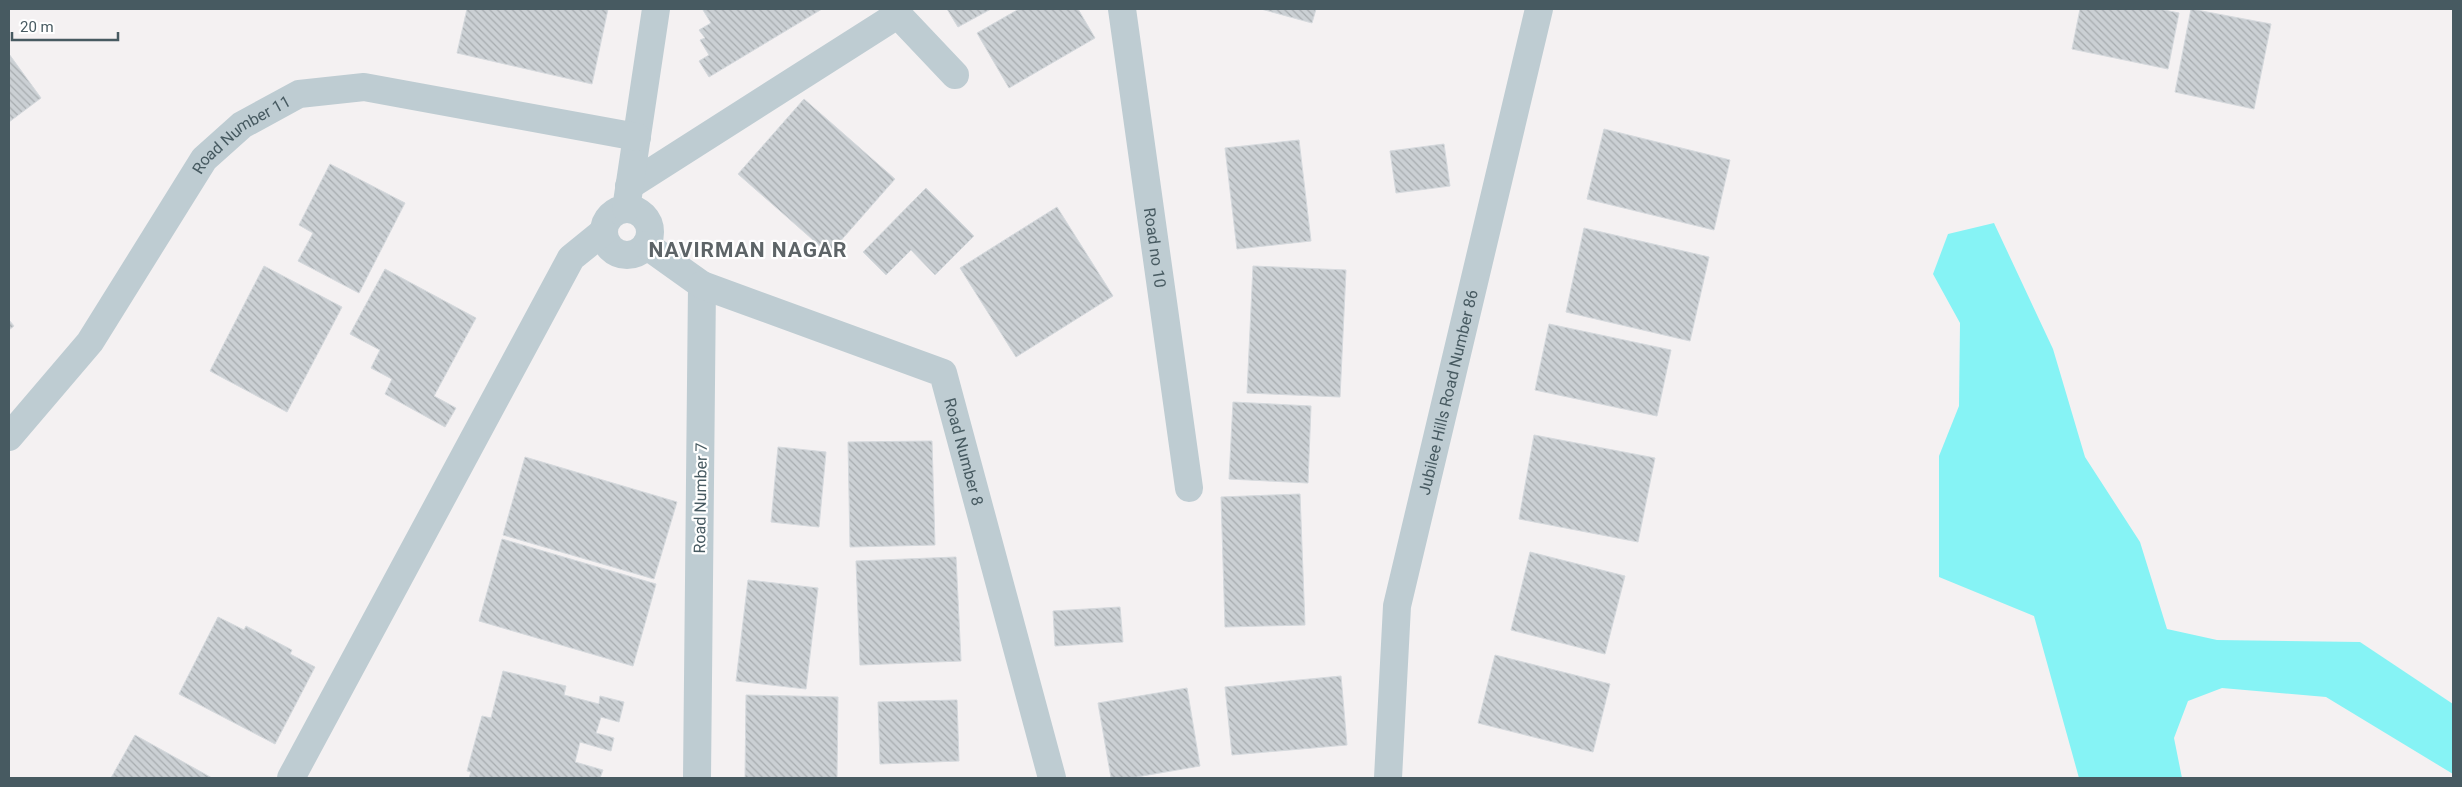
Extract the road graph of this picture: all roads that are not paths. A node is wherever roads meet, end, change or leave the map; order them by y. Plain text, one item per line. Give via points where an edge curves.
1 (656, 9) edge
2 (1122, 9) edge
3 (1539, 9) edge
4 (955, 75) dead end
5 (637, 137) junction
6 (628, 197) junction
7 (603, 232) junction
8 (646, 246) junction
9 (702, 285) junction
10 (9, 437) edge
11 (1189, 488) dead end
12 (291, 778) edge
13 (697, 778) edge
14 (1052, 778) edge
15 (1388, 778) edge

1 - 5 street
2 - 11 street, Road no 10
3 - 15 street, Jubilee Hills Road Number 86 via 1397,606
4 - 6 street via 901,18 891,19
5 - 6 street
5 - 10 street, Road Number 11 via 364,88 299,94 242,126 204,159 90,342
6 - 7 street via 607,219
6 - 8 street via 634,209 646,218 651,231
7 - 8 street via 606,243 618,254 634,255
7 - 12 street via 571,258
8 - 9 street
9 - 13 street, Road Number 7
9 - 14 street, Road Number 8 via 943,373

